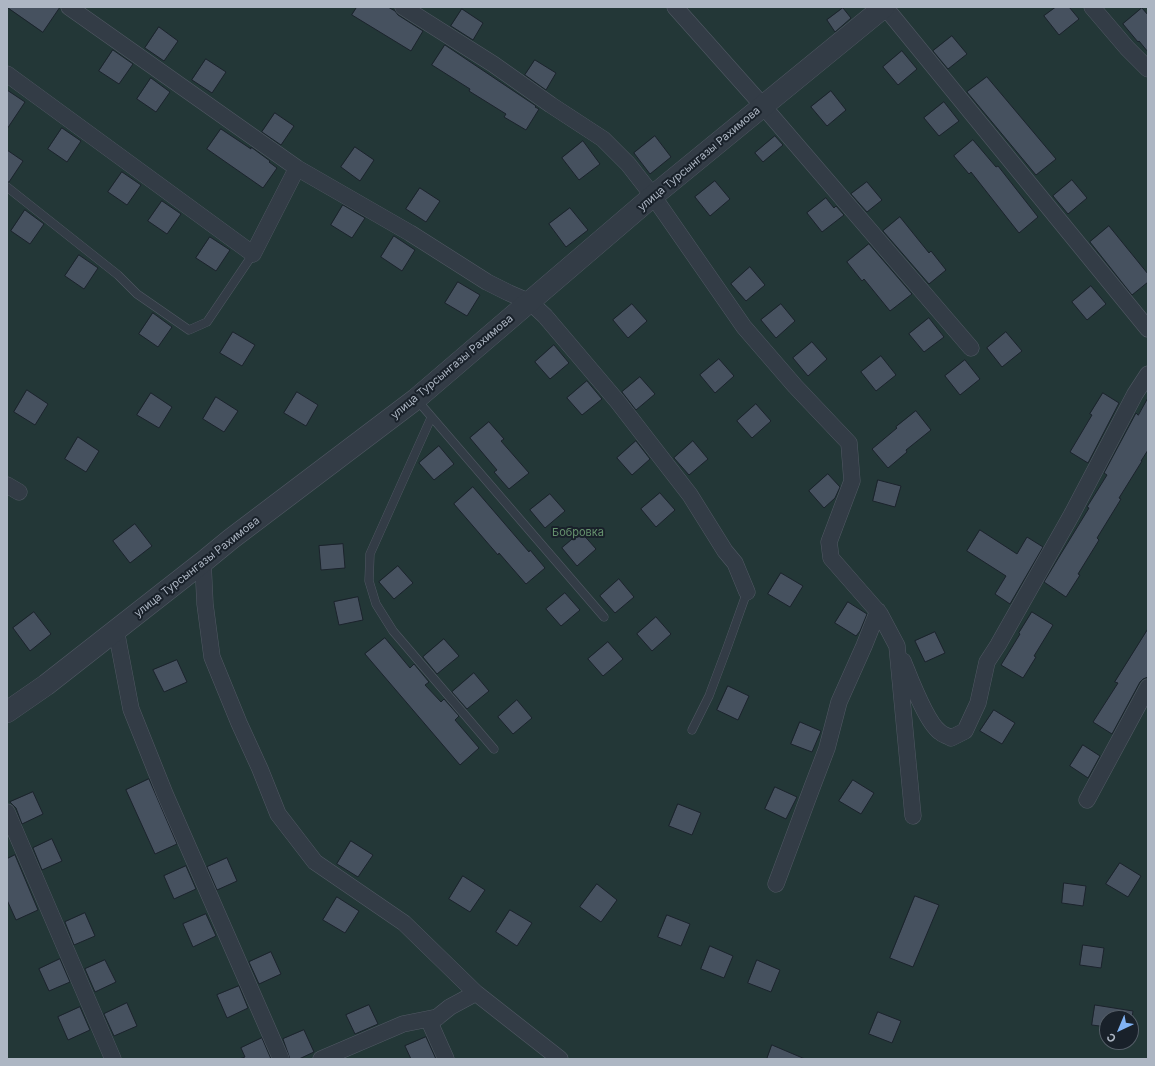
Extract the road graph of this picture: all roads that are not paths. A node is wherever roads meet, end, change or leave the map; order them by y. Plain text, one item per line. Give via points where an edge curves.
1 (69, 7) edge
2 (403, 7) edge
3 (676, 7) edge
4 (884, 7) edge
5 (1092, 7) edge
6 (1148, 69) edge
7 (7, 74) edge
8 (763, 106) junction
9 (297, 168) junction
10 (7, 187) edge
11 (653, 196) junction
12 (253, 254) junction
13 (530, 302) junction
14 (1148, 329) edge
15 (971, 348) dead end
16 (1148, 374) edge
17 (416, 399) junction
18 (432, 418) junction
19 (203, 562) junction
20 (748, 592) joint
21 (878, 611) junction
22 (604, 617) dead end
23 (116, 630) junction
24 (897, 646) junction
25 (1148, 687) edge
26 (7, 712) edge
27 (692, 730) dead end
28 (494, 749) dead end
29 (1087, 800) dead end
30 (7, 812) edge
31 (913, 816) dead end
32 (776, 884) dead end
33 (476, 993) junction
34 (438, 1017) junction
35 (113, 1059) edge
36 (281, 1059) edge
37 (321, 1059) edge
38 (446, 1059) edge
39 (560, 1059) edge

1 - 9 street
2 - 11 street via 493,64 603,139 628,164
3 - 8 street
4 - 8 street, улица Турсынгазы Рахимова
4 - 14 street
5 - 6 street
7 - 12 street
8 - 11 street, улица Турсынгазы Рахимова
8 - 15 street
9 - 12 street
9 - 13 street via 410,233 487,282
10 - 12 lane via 118,275 137,294 189,330 207,322
11 - 13 street, улица Турсынгазы Рахимова
11 - 21 street via 744,327 849,443 852,481 829,542 831,558
13 - 17 street, улица Турсынгазы Рахимова
13 - 20 street via 545,316 618,402 690,495 735,563
16 - 24 street via 987,662 978,703 965,731 951,738 939,732 920,701
17 - 18 lane
17 - 19 street, улица Турсынгазы Рахимова
18 - 22 lane
18 - 28 lane via 370,554 369,581 376,604 393,631
19 - 23 street, улица Турсынгазы Рахимова
19 - 33 street via 212,657 278,814 316,862 404,923
20 - 27 lane via 709,696
21 - 24 street
21 - 32 street via 839,702 827,748
23 - 26 street, улица Турсынгазы Рахимова
23 - 36 street via 131,709 165,794
24 - 31 street
25 - 29 street
30 - 35 street
33 - 34 street via 450,1007
33 - 39 street
34 - 37 street via 403,1024
34 - 38 street via 430,1023

